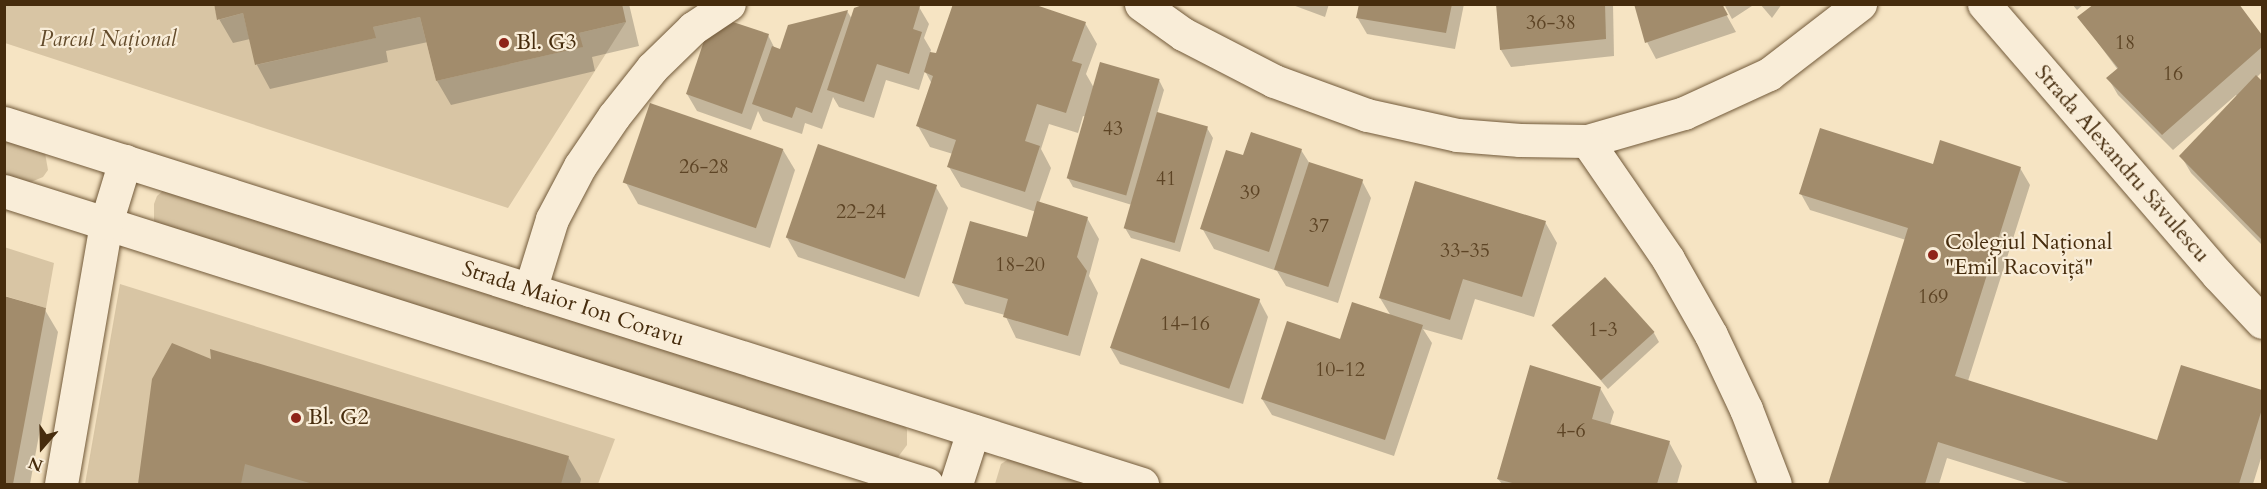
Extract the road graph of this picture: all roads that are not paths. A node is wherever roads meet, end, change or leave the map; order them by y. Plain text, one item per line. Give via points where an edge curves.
1 (729, 4) edge
2 (1141, 4) edge
3 (1860, 4) edge
4 (1984, 4) edge
5 (4, 123) edge
6 (1587, 141) junction
7 (125, 161) junction
8 (4, 191) edge
9 (106, 223) junction
10 (530, 290) junction
11 (2262, 322) edge
12 (973, 431) junction
13 (61, 484) edge
14 (927, 484) edge
15 (956, 484) edge
16 (1142, 484) edge
17 (1775, 484) edge

1 - 10 street via 693,28 652,68 614,116 580,166 552,219
2 - 6 street via 1183,34 1274,81 1367,115 1456,135
3 - 6 street via 1769,74 1684,113
4 - 11 street, Strada Alexandru Săvulescu
5 - 7 street, Strada Maior Ion Coravu
6 - 17 street via 1668,259 1711,335
7 - 9 street
7 - 10 street, Strada Maior Ion Coravu
8 - 9 street
9 - 13 street
9 - 14 street
10 - 12 street, Strada Maior Ion Coravu
12 - 15 street
12 - 16 street, Strada Maior Ion Coravu

